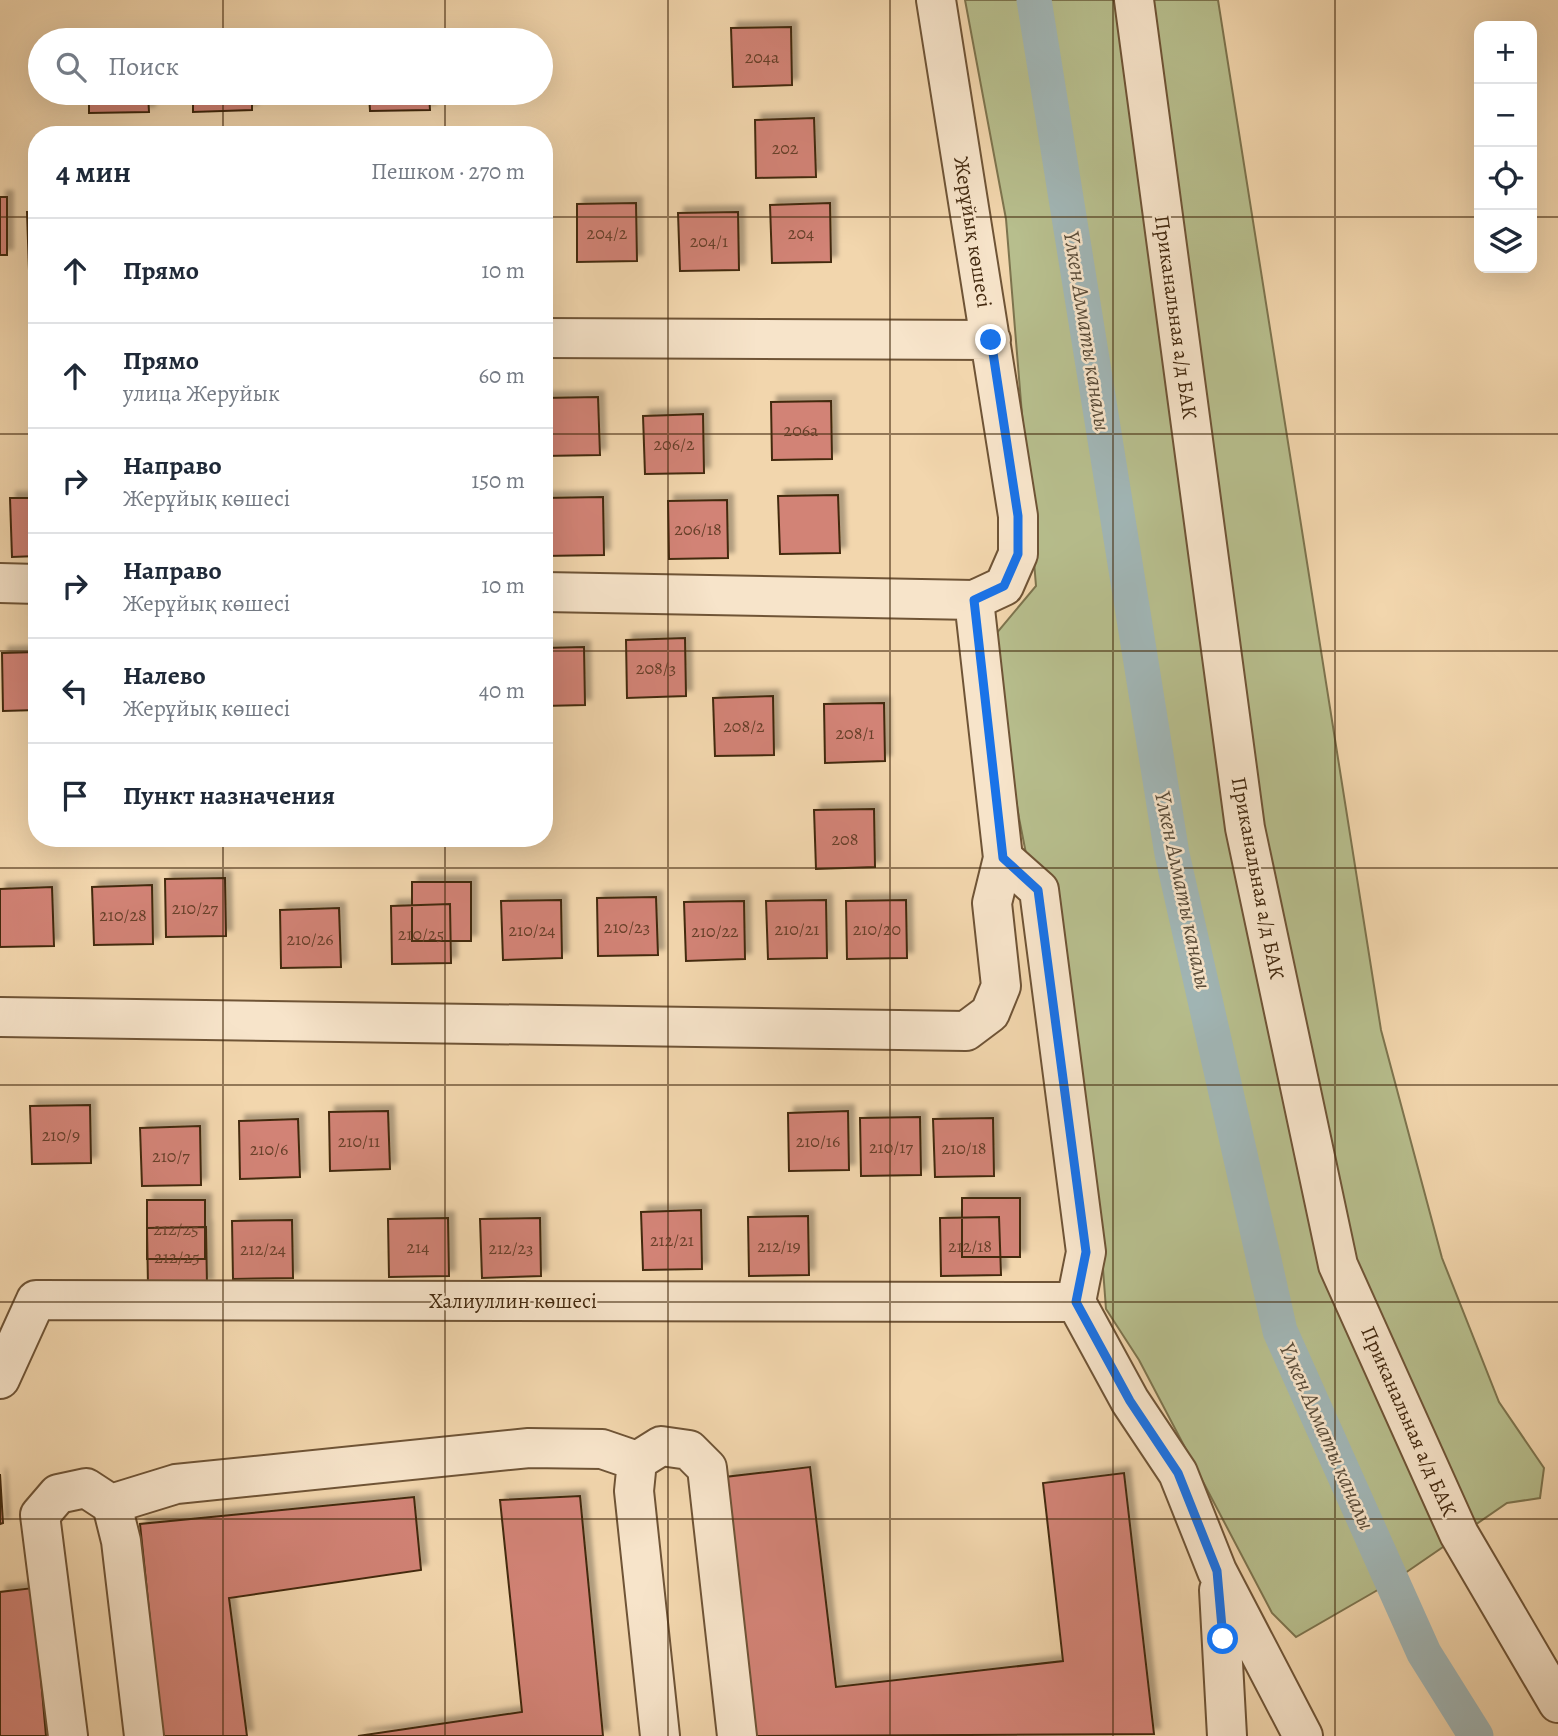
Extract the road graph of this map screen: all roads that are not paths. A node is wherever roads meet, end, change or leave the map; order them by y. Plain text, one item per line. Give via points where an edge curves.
1 (936, 0) edge
2 (1134, 0) edge
3 (553, 338) edge
4 (991, 340) junction
5 (0, 583) edge
6 (28, 583) edge
7 (553, 592) edge
8 (974, 600) junction
9 (1003, 858) junction
10 (0, 1017) edge
11 (1076, 1302) junction
12 (0, 1379) edge
13 (637, 1461) junction
14 (111, 1504) junction
15 (1217, 1571) junction
16 (1558, 1703) edge
17 (68, 1736) edge
18 (144, 1736) edge
19 (660, 1736) edge
20 (737, 1736) edge
21 (1227, 1736) edge
22 (1303, 1736) edge

1 - 4 street, Жерұйық көшесі
2 - 16 street, Приканальная а/д БАК via 1245,828 1338,1265 1459,1534
3 - 4 street
4 - 8 street, Жерұйық көшесі via 1018,516 1018,554 1004,586
5 - 6 street
7 - 8 street
8 - 9 street
9 - 10 street via 992,903 1001,986 990,1013 966,1031
9 - 11 street via 1038,890 1086,1252
11 - 12 street, Халиуллин көшесі via 36,1300
11 - 15 street via 1130,1401 1178,1473
13 - 14 street via 602,1449 529,1448 176,1484
13 - 19 street via 634,1491
13 - 20 street via 661,1446 688,1450 707,1468
14 - 17 street via 86,1488 58,1494 40,1515
14 - 18 street via 121,1541
15 - 21 street
15 - 22 street

